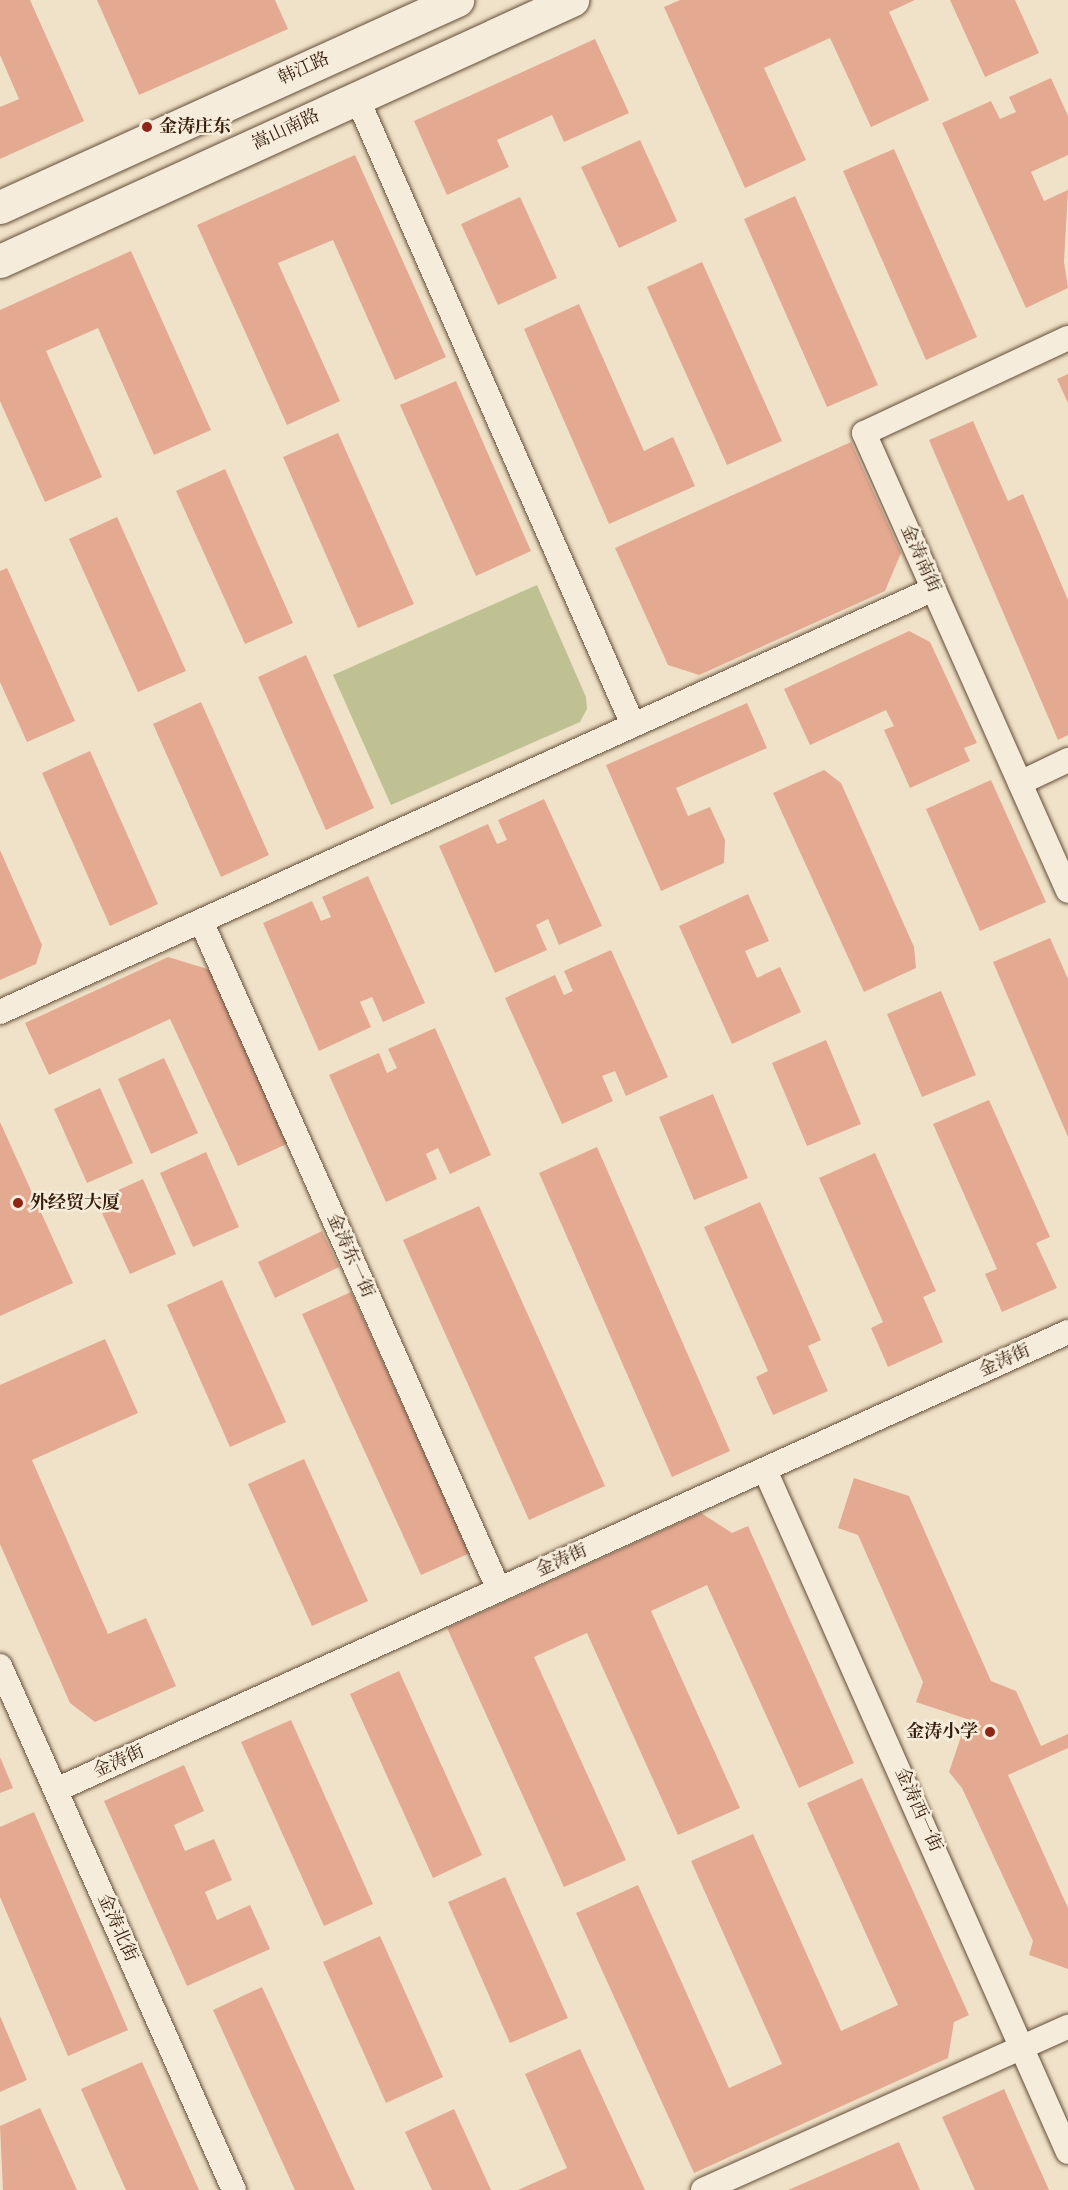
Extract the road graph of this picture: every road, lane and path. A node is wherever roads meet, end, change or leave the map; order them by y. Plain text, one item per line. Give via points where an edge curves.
1 (458, 0) edge
2 (572, 0) edge
3 (357, 98) junction
4 (0, 207) edge
5 (0, 261) edge
6 (1068, 338) edge
7 (934, 589) junction
8 (633, 725) junction
9 (1068, 760) edge
10 (1020, 783) junction
11 (1068, 891) edge
12 (201, 921) junction
13 (0, 1012) edge
14 (1068, 1332) edge
15 (765, 1470) junction
16 (499, 1590) junction
17 (0, 1666) edge
18 (56, 1790) junction
19 (1068, 2027) edge
20 (1025, 2048) junction
21 (1068, 2152) edge
22 (234, 2190) edge
23 (703, 2190) edge

1 - 4 street, 韩江路
2 - 3 street, 嵩山南路
3 - 5 street, 嵩山南路
3 - 8 street
6 - 7 street, 金涛南街 via 864,433
7 - 8 street
7 - 10 street, 金涛南街
8 - 12 street
9 - 10 street
10 - 11 street, 金涛南街
12 - 13 street
12 - 16 street, 金涛东一街
14 - 15 street, 金涛街
15 - 16 street, 金涛街
15 - 20 street, 金涛西一街
16 - 18 street, 金涛街
17 - 18 street, 金涛北街
18 - 22 street, 金涛北街
19 - 20 street
20 - 21 street, 金涛西一街
20 - 23 street

